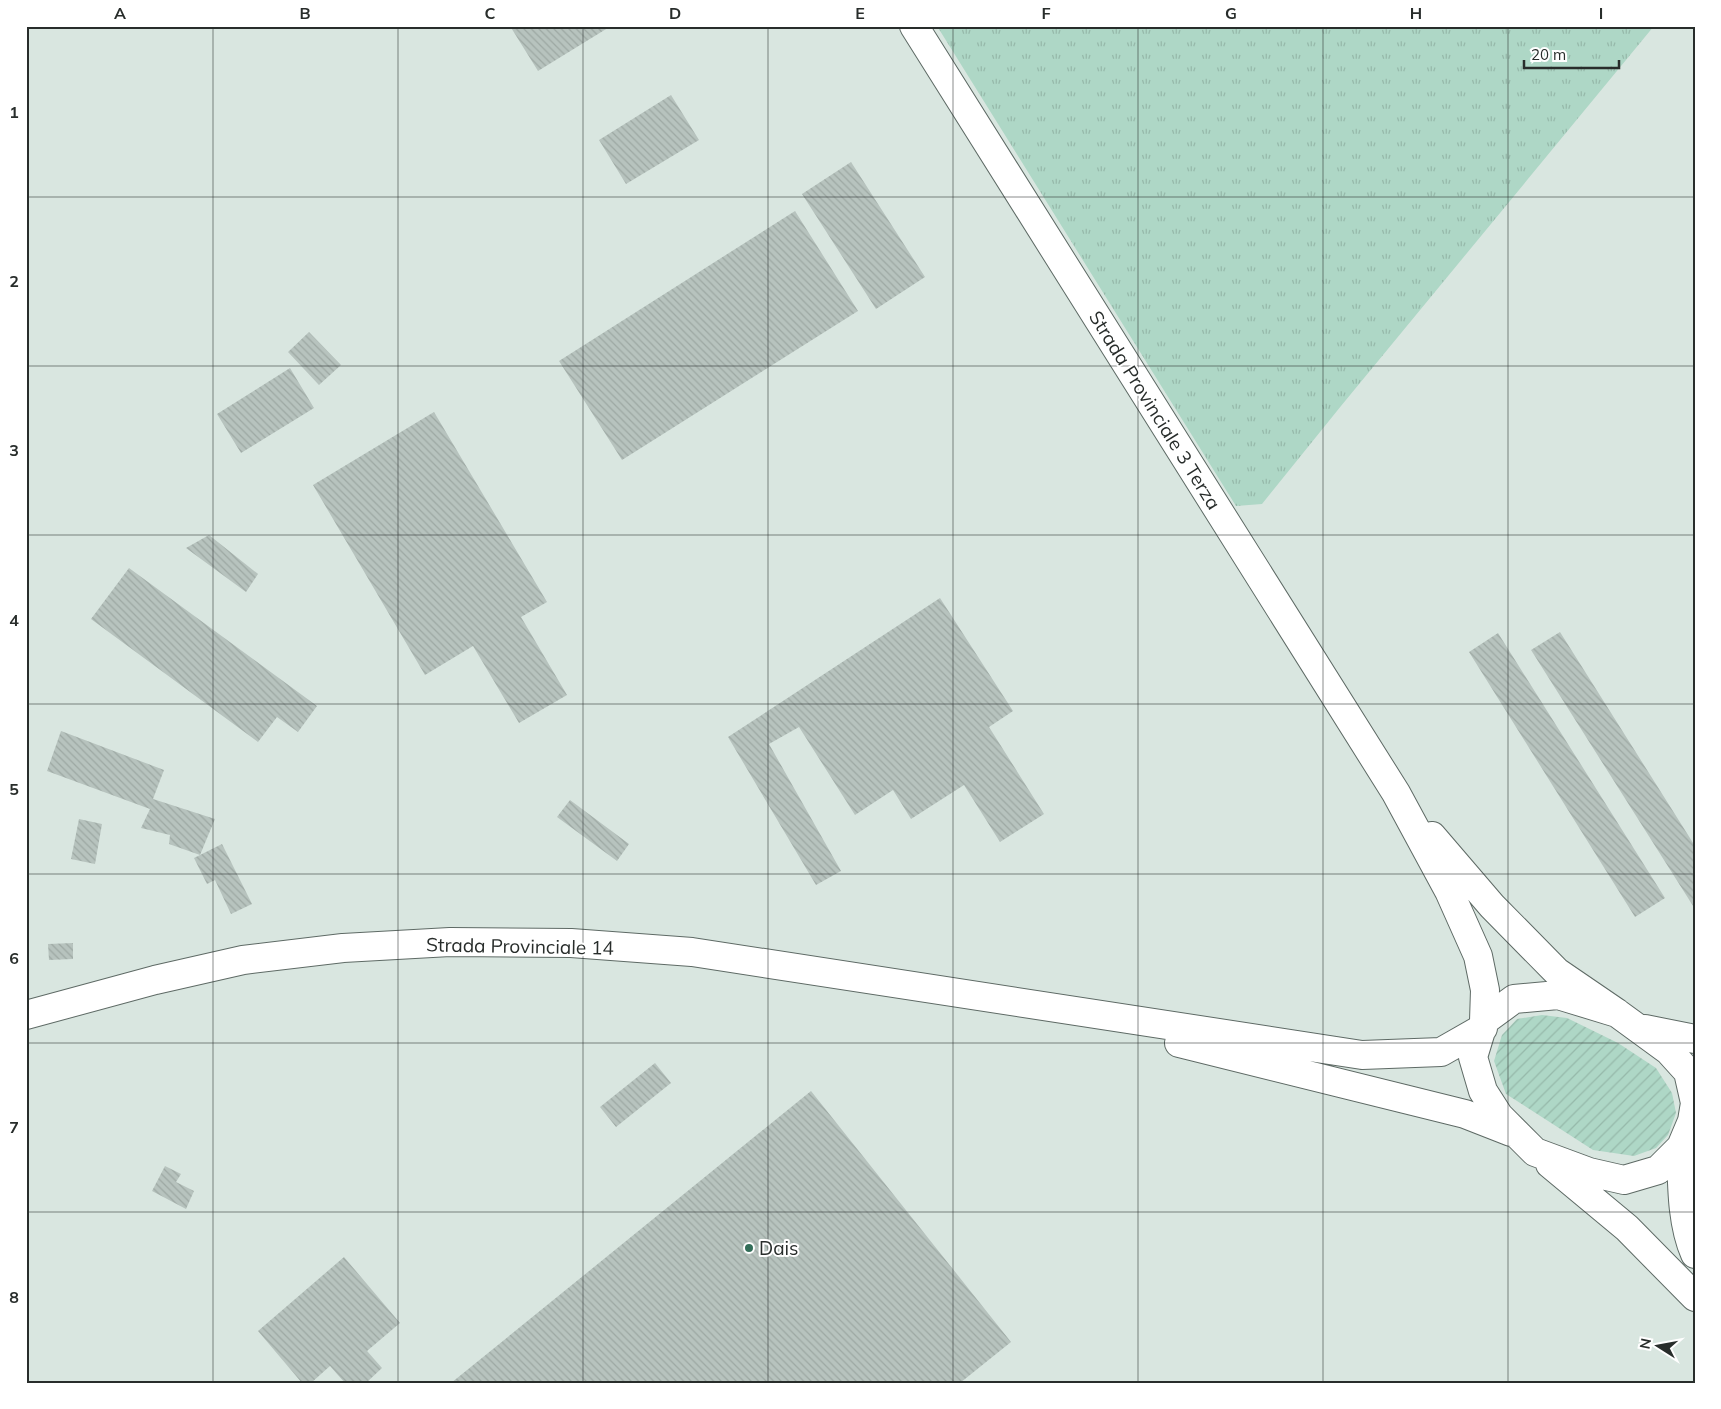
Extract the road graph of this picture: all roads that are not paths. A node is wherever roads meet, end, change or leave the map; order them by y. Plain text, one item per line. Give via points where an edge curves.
1 (914, 26) edge
2 (1396, 793) junction
3 (1018, 1001) junction
4 (26, 1015) edge
5 (1627, 1020) junction
6 (1484, 1024) junction
7 (1695, 1040) edge
8 (1693, 1120) edge
9 (1526, 1143) junction
10 (1681, 1147) junction
11 (1695, 1254) edge
12 (1695, 1297) edge

1 - 2 main road, Strada Provinciale 3 Terza
2 - 5 main road via 1492,906 1557,972
2 - 6 main road via 1449,891 1478,956 1485,990
3 - 4 main road, Strada Provinciale 14 via 692,952 571,944 450,942 343,948 243,960
3 - 6 main road via 1362,1055 1441,1052
3 - 9 main road via 1465,1114
5 - 6 main road via 1558,995 1514,999
5 - 7 main road
5 - 8 main road via 1669,1051 1688,1072 1695,1102
6 - 9 main road via 1473,1057 1483,1091 1499,1116
8 - 10 main road
9 - 10 main road via 1589,1172 1624,1180 1658,1170
9 - 12 main road via 1627,1228
10 - 11 main road via 1688,1238

